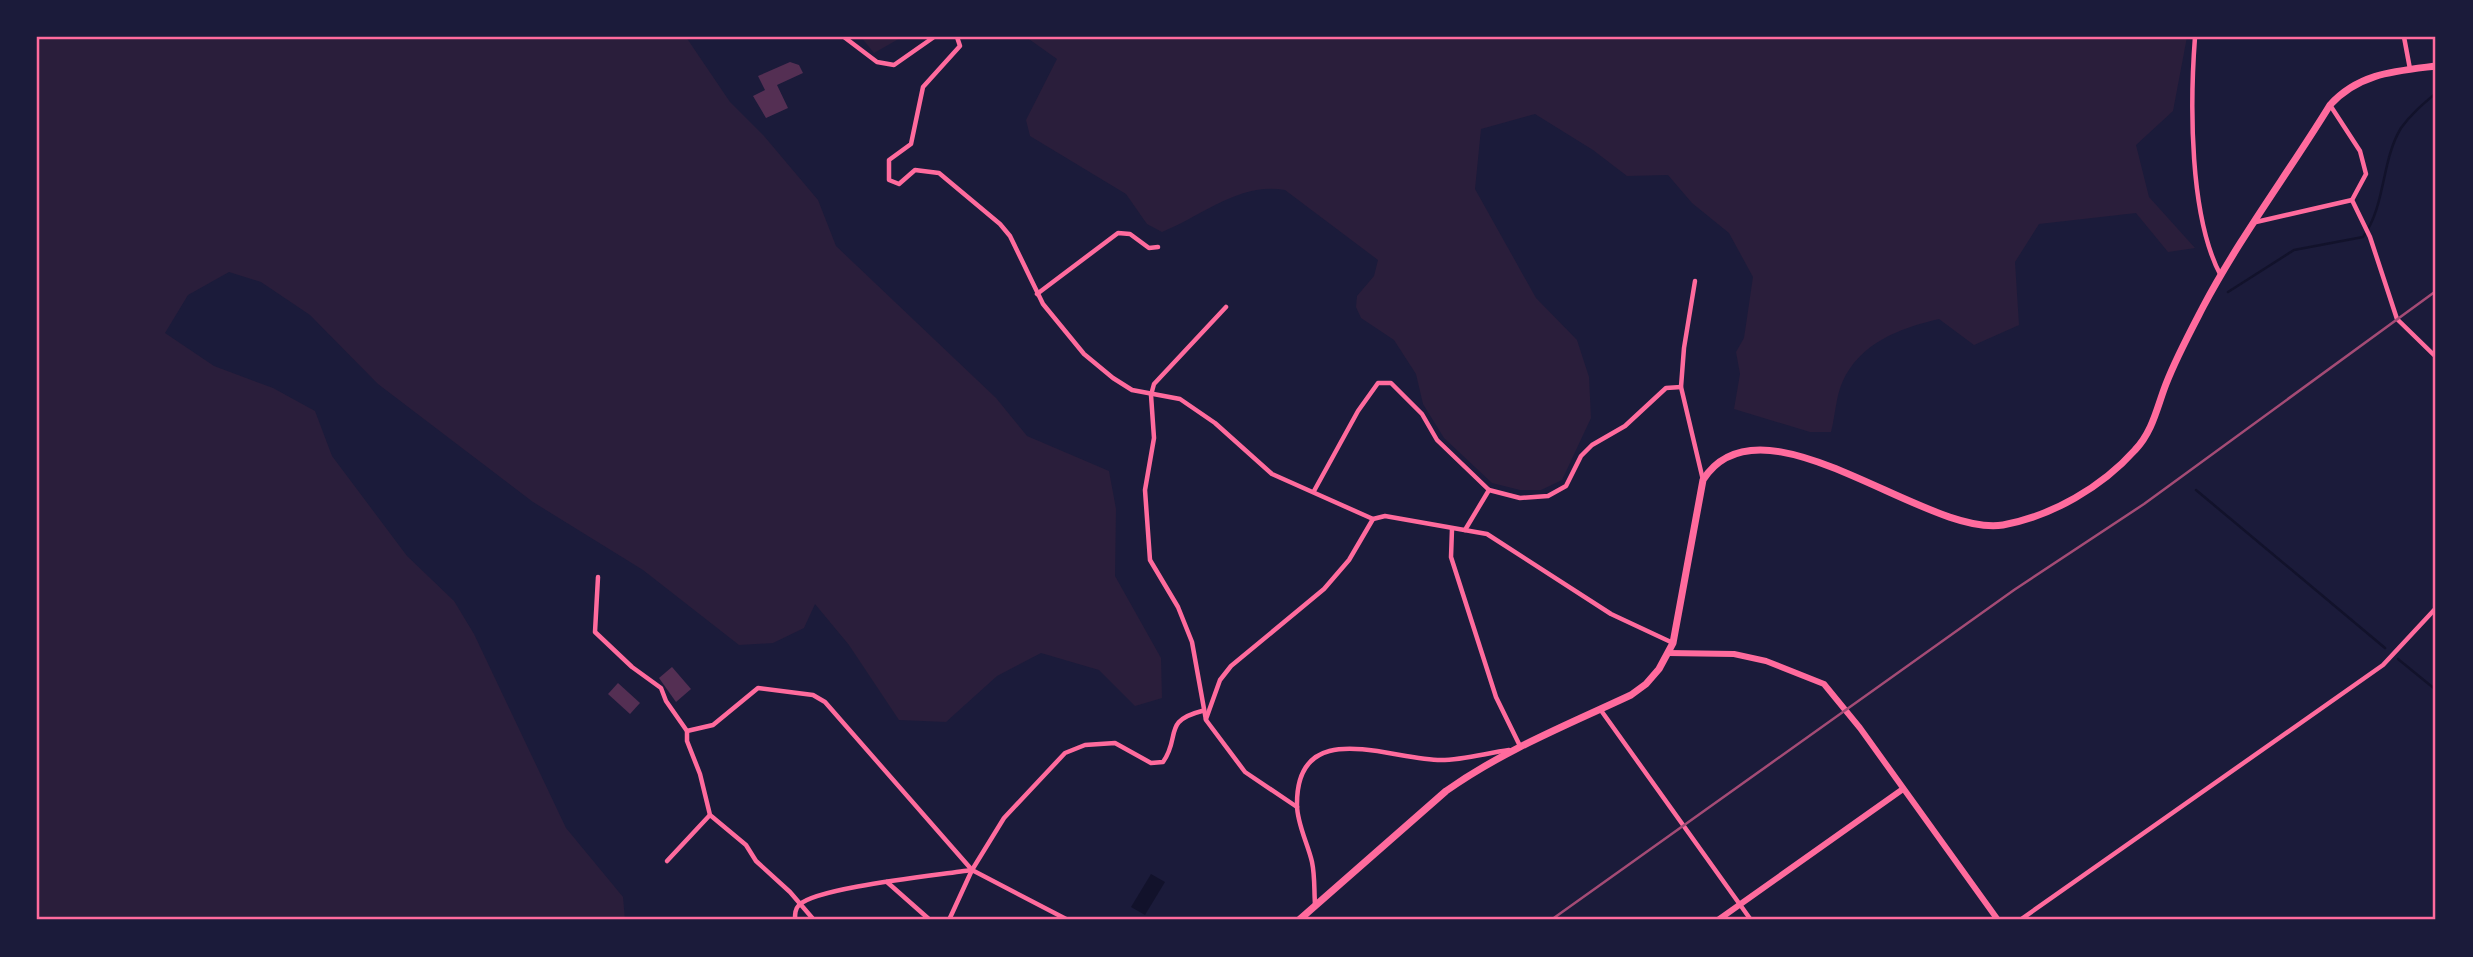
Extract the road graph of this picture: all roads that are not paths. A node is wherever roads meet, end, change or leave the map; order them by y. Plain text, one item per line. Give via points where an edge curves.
1 (844, 37) edge
2 (934, 37) edge
3 (957, 37) edge
4 (2195, 37) edge
5 (2404, 37) edge
6 (2436, 66) edge
7 (2410, 69) junction
8 (2330, 105) junction
9 (2352, 200) junction
10 (2256, 222) junction
11 (1158, 247) dead end
12 (2221, 276) junction
13 (1695, 281) dead end
14 (1037, 294) junction
15 (1226, 307) dead end
16 (2436, 357) edge
17 (1681, 387) junction
18 (1151, 395) junction
19 (1703, 480) junction
20 (1489, 490) junction
21 (1314, 491) junction
22 (1373, 519) junction
23 (1452, 529) junction
24 (1465, 530) junction
25 (598, 577) dead end
26 (2436, 608) edge
27 (1673, 643) junction
28 (1668, 653) junction
29 (1600, 709) junction
30 (1202, 711) junction
31 (1206, 720) junction
32 (688, 731) junction
33 (1520, 746) junction
34 (1510, 750) junction
35 (1903, 789) junction
36 (1297, 807) junction
37 (710, 816) junction
38 (667, 861) dead end
39 (972, 870) junction
40 (887, 882) junction
41 (801, 903) junction
42 (1740, 904) junction
43 (1315, 906) junction
44 (795, 920) edge
45 (814, 920) edge
46 (930, 920) edge
47 (948, 920) edge
48 (1068, 920) edge
49 (1299, 920) edge
50 (1718, 920) edge
51 (1751, 920) edge
52 (1998, 920) edge
53 (2020, 920) edge

1 - 2 street via 877,62 894,65
3 - 14 street via 960,46 923,88 911,144 889,160 889,180 899,184 915,170 939,173 1010,236
4 - 12 street via 2192,74 2200,211
5 - 7 street
6 - 7 main road
7 - 8 main road via 2371,76 2345,89
8 - 9 street via 2360,151 2366,174
8 - 10 main road
9 - 10 street
9 - 16 street via 2370,237 2397,319
10 - 12 main road
11 - 14 street via 1149,248 1130,234 1118,233
12 - 19 main road via 2178,359 2153,425 2136,449 2081,494 2056,507 2000,525 1979,524 1804,457 1775,451 1723,459
13 - 17 street
14 - 18 street via 1084,354 1113,379
15 - 18 street via 1154,384
17 - 19 street
17 - 20 street via 1667,388 1625,426 1592,445 1566,486 1548,496 1520,498
18 - 21 street via 1180,399 1272,474
18 - 30 street via 1154,438 1145,490 1150,560 1192,642
19 - 27 main road
20 - 21 street via 1437,440 1422,414 1391,383 1378,383
20 - 24 street
21 - 22 street
22 - 23 street via 1385,516
22 - 31 street via 1349,560 1324,589 1231,666 1220,680
23 - 24 street
23 - 33 street via 1451,557 1496,696
24 - 27 street via 1487,534 1611,614
25 - 32 street via 595,632 661,688
26 - 53 street via 2383,665
27 - 28 main road
28 - 29 main road via 1646,684
28 - 35 street via 1734,654 1824,684
29 - 33 main road
29 - 42 street
30 - 31 street
30 - 39 street via 1177,722 1171,734 1172,751 1163,762 1151,763 1115,743 1065,753 1004,818
31 - 36 street via 1245,772
32 - 37 street
32 - 39 street via 713,725 758,688 813,695 825,702
33 - 34 main road
34 - 36 street via 1441,760 1348,747 1328,750 1311,762 1300,780
34 - 43 main road via 1446,791
35 - 42 street
35 - 52 street
36 - 43 street via 1312,864
37 - 38 street
37 - 41 street via 746,845 756,861
39 - 40 street
39 - 47 street
39 - 48 street
40 - 41 street via 839,890
40 - 46 street
41 - 44 street
41 - 45 street
42 - 50 street
42 - 51 street
43 - 49 main road

